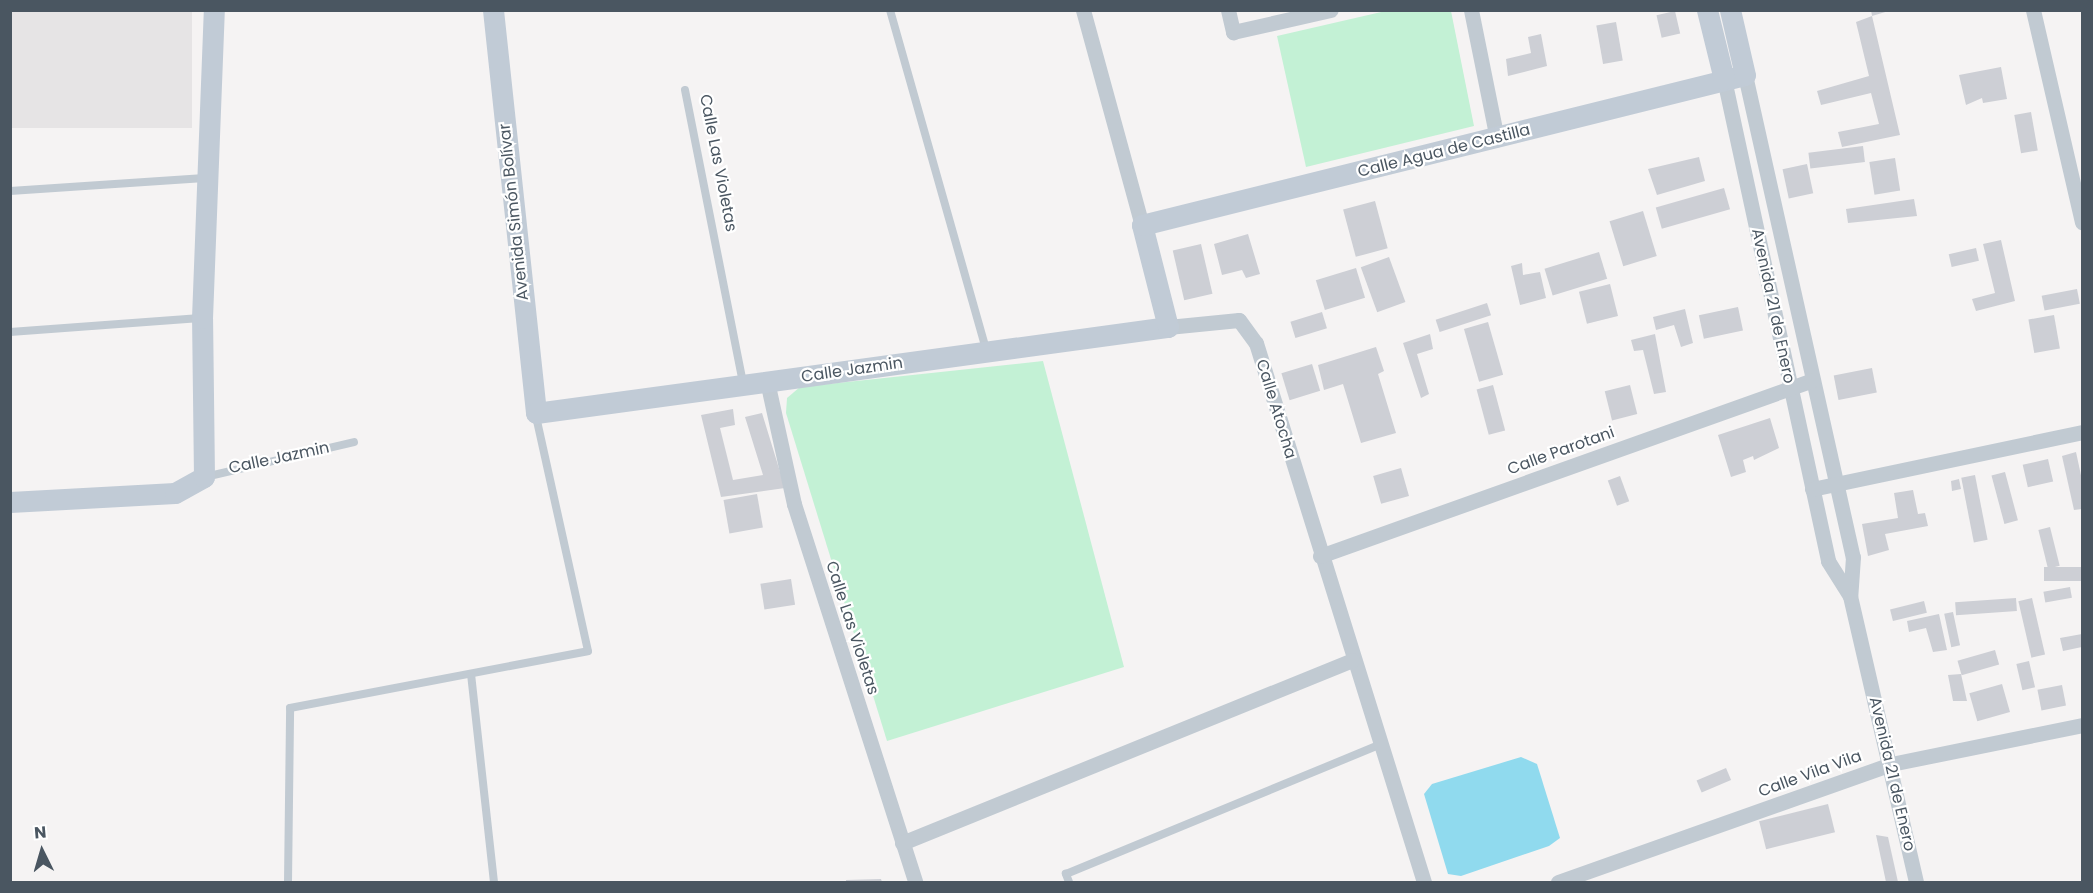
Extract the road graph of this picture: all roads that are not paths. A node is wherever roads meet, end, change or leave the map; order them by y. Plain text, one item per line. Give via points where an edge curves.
1 (214, 10) edge
2 (493, 10) edge
3 (890, 10) edge
4 (1083, 10) edge
5 (1228, 10) edge
6 (1331, 10) edge
7 (1471, 10) edge
8 (1707, 10) edge
9 (1730, 10) edge
10 (2033, 10) edge
11 (1745, 75) junction
12 (1724, 79) junction
13 (685, 90) dead end
14 (1497, 139) junction
15 (210, 178) junction
16 (10, 191) edge
17 (2082, 222) edge
18 (1142, 225) junction
19 (202, 318) junction
20 (1168, 327) junction
21 (10, 332) edge
22 (987, 351) junction
23 (1813, 380) junction
24 (767, 381) junction
25 (744, 384) junction
26 (1790, 388) junction
27 (536, 413) junction
28 (2082, 432) edge
29 (354, 442) dead end
30 (204, 477) junction
31 (1837, 485) junction
32 (1812, 489) junction
33 (10, 502) edge
34 (1320, 556) junction
35 (1850, 596) junction
36 (1352, 660) junction
37 (471, 674) junction
38 (2082, 725) edge
39 (1379, 746) junction
40 (1891, 764) junction
41 (902, 843) junction
42 (288, 882) edge
43 (494, 882) edge
44 (915, 882) edge
45 (1069, 882) edge
46 (1424, 882) edge
47 (1558, 882) edge
48 (1916, 882) edge

1 - 15 street
2 - 27 street, Avenida Simón Bolívar
3 - 22 lane
4 - 18 street
5 - 6 street via 1233,32
7 - 14 street
8 - 12 street, Avenida 21 de Enero
9 - 11 street, Avenida 21 de Enero
10 - 17 street
11 - 12 street, Calle Agua de Castilla
11 - 23 street, Avenida 21 de Enero
12 - 14 street, Calle Agua de Castilla
12 - 26 street, Avenida 21 de Enero
13 - 25 lane, Calle Las Violetas
14 - 18 street, Calle Agua de Castilla
15 - 16 lane
15 - 19 street
18 - 20 street
19 - 21 lane
19 - 30 street
20 - 22 street, Calle Jazmin
20 - 34 street, Calle Atocha via 1239,320 1256,343
22 - 24 street, Calle Jazmin
23 - 26 street, Calle Parotani
23 - 31 street, Avenida 21 de Enero
24 - 25 street, Calle Jazmin
24 - 41 street, Calle Las Violetas via 794,504
25 - 27 street, Calle Jazmin
26 - 32 street, Avenida 21 de Enero
26 - 34 street, Calle Parotani
27 - 37 lane via 588,651
28 - 31 street
29 - 30 lane, Calle Jazmin
30 - 33 street via 175,493
31 - 32 street
31 - 35 street, Avenida 21 de Enero via 1853,557
32 - 35 street, Avenida 21 de Enero via 1828,561
34 - 36 street, Calle Atocha
35 - 40 street, Avenida 21 de Enero
36 - 39 street, Calle Atocha
36 - 41 street
37 - 42 lane via 290,708
37 - 43 lane
38 - 40 street, Calle Vila Vila
39 - 45 lane via 1066,874
39 - 46 street, Calle Atocha
40 - 47 street, Calle Vila Vila
40 - 48 street, Avenida 21 de Enero
41 - 44 street, Calle Las Violetas

